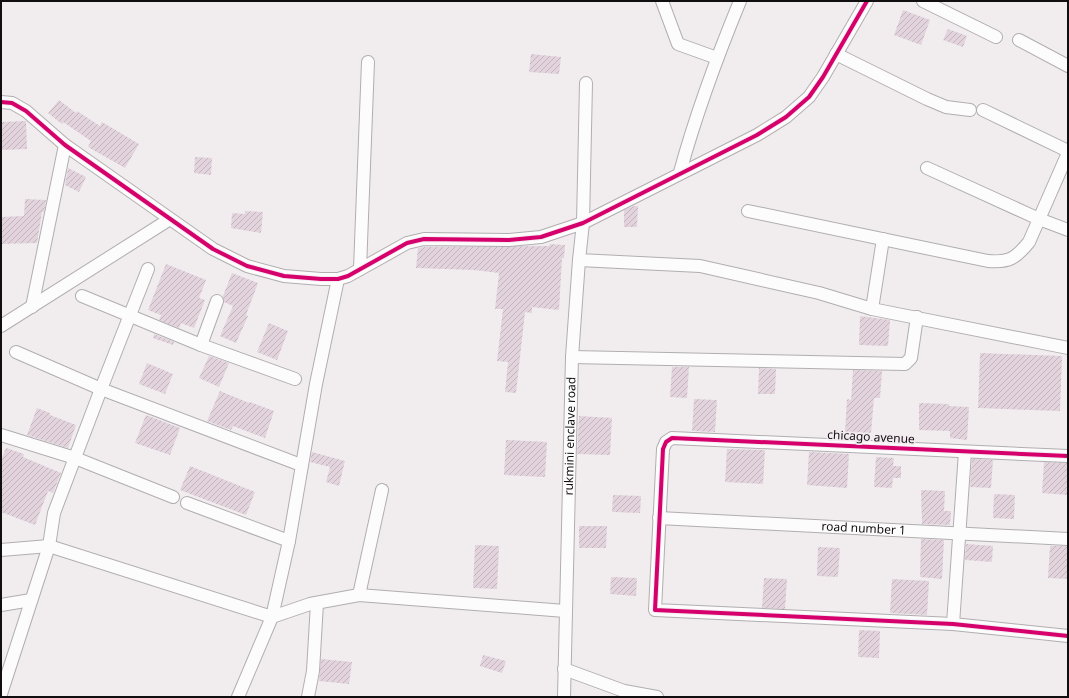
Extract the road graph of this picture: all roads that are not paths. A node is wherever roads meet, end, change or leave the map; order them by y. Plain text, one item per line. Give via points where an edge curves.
1 (662, 1) edge
2 (740, 1) edge
3 (866, 1) edge
4 (923, 1) edge
5 (996, 37) dead end
6 (1019, 40) dead end
7 (836, 54) junction
8 (717, 58) junction
9 (368, 62) dead end
10 (1068, 66) edge
11 (586, 83) dead end
12 (1, 102) edge
13 (970, 110) dead end
14 (983, 110) dead end
15 (65, 145) junction
16 (1068, 152) edge
17 (928, 168) dead end
18 (680, 172) junction
19 (748, 211) dead end
20 (170, 218) junction
21 (1039, 219) junction
22 (583, 223) junction
23 (1068, 230) edge
24 (883, 239) junction
25 (579, 260) junction
26 (148, 269) dead end
27 (360, 270) junction
28 (338, 279) junction
29 (82, 296) dead end
30 (217, 301) dead end
31 (32, 307) junction
32 (872, 309) junction
33 (131, 315) junction
34 (917, 317) junction
35 (1, 326) edge
36 (200, 345) junction
37 (1068, 348) edge
38 (16, 352) dead end
39 (572, 357) junction
40 (295, 379) dead end
41 (100, 389) junction
42 (1, 435) edge
43 (965, 452) junction
44 (1068, 456) edge
45 (75, 458) junction
46 (301, 465) junction
47 (382, 490) dead end
48 (173, 497) dead end
49 (187, 503) dead end
50 (659, 518) junction
51 (960, 534) junction
52 (1068, 539) edge
53 (289, 541) junction
54 (48, 546) junction
55 (1, 550) edge
56 (359, 595) junction
57 (31, 600) junction
58 (317, 602) junction
59 (1, 605) edge
60 (565, 611) junction
61 (272, 617) junction
62 (953, 624) junction
63 (1068, 636) edge
64 (564, 669) junction
65 (1, 694) edge
66 (238, 697) edge
67 (308, 697) edge
68 (564, 697) edge
69 (657, 697) edge

1 - 8 street via 678,44
2 - 8 street
3 - 7 street
4 - 5 street
6 - 10 street
7 - 13 street via 946,107
7 - 18 street via 809,97 786,117 757,135
8 - 18 street
9 - 27 street
11 - 22 street, rukmini enclave road
12 - 15 street via 12,103 26,111
14 - 16 street
15 - 20 street
15 - 31 street
16 - 21 street
17 - 21 street
18 - 22 street
19 - 24 street
20 - 28 street via 213,249 247,266 284,276
20 - 31 street
21 - 23 street
21 - 24 street via 1029,242 1019,254 1003,262
22 - 25 street, rukmini enclave road
22 - 27 street via 541,237 424,240 407,243
24 - 32 street
25 - 32 street via 700,266 819,293
25 - 39 street, rukmini enclave road
26 - 33 street
27 - 28 street
28 - 46 street
29 - 33 street
30 - 36 street
31 - 35 street
32 - 34 street
33 - 36 street
33 - 41 street
34 - 37 street
34 - 39 street via 911,358 905,364
36 - 40 street
38 - 41 street
39 - 60 street, rukmini enclave road
41 - 45 street
41 - 46 street
42 - 45 street
43 - 44 street, chicago avenue
43 - 50 street, chicago avenue via 672,438 666,442 663,449
43 - 51 street
45 - 48 street
45 - 54 street via 54,513
46 - 53 street
47 - 56 street
49 - 53 street
50 - 51 street, road number 1
50 - 62 street via 655,610
51 - 52 street, road number 1
51 - 62 street
53 - 61 street
54 - 55 street
54 - 57 street
54 - 61 street
56 - 58 street
56 - 60 street
57 - 59 street
57 - 65 street
58 - 61 street
58 - 67 street via 313,671
60 - 64 street, rukmini enclave road
61 - 66 street
62 - 63 street
64 - 68 street, rukmini enclave road
64 - 69 street via 624,691

